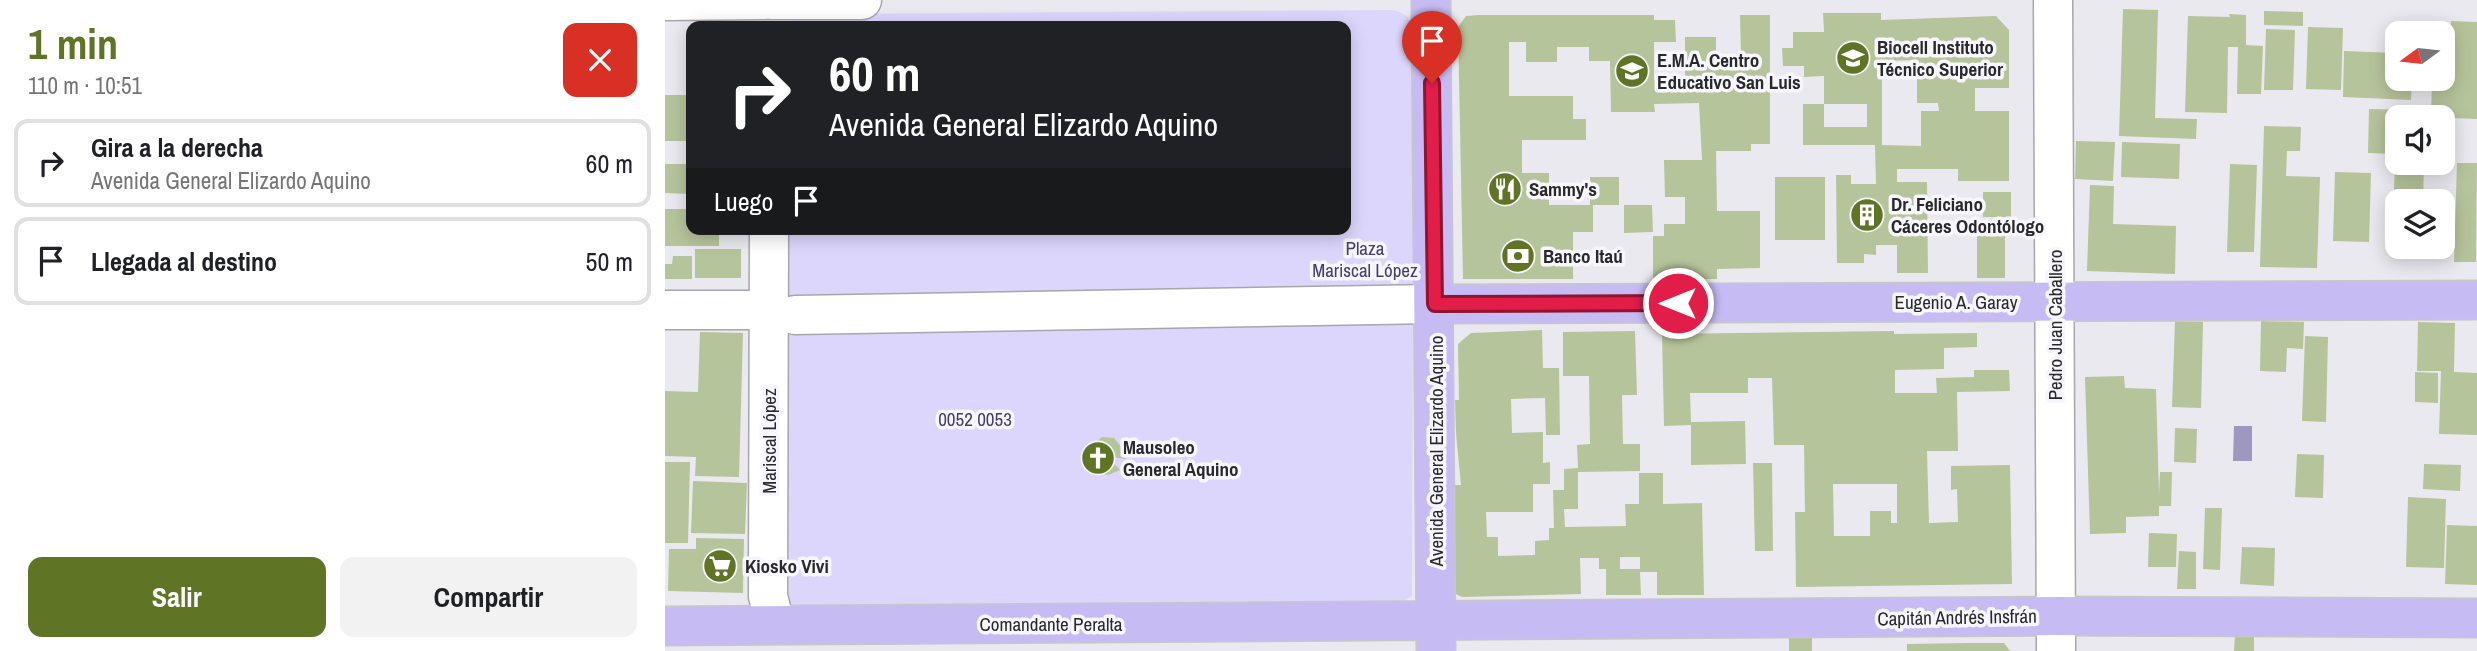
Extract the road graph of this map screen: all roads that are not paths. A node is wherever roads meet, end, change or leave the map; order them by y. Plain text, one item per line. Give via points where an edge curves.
1 (768, 0) edge
2 (862, 0) edge
3 (1431, 0) edge
4 (2053, 0) edge
5 (665, 1) edge
6 (769, 21) edge
7 (770, 235) edge
8 (2477, 300) edge
9 (2055, 302) junction
10 (1435, 304) junction
11 (665, 310) edge
12 (782, 312) junction
13 (2477, 618) edge
14 (665, 625) edge
15 (2056, 634) edge
16 (1436, 637) edge
17 (775, 638) edge

1 - 2 street
1 - 5 street
1 - 6 street
3 - 10 main road, Avenida General Elizardo Aquino
4 - 9 street, Pedro Juan Caballero
7 - 12 street, Mariscal López
8 - 9 main road, Eugenio A. Garay
9 - 10 main road, Eugenio A. Garay
9 - 15 street, Pedro Juan Caballero
10 - 12 street
10 - 16 main road, Avenida General Elizardo Aquino
11 - 12 street
12 - 17 street, Mariscal López via 768,596
13 - 15 main road, Capitán Andrés Insfrán
14 - 17 main road, Comandante Peralta
15 - 16 main road, Capitán Andrés Insfrán
16 - 17 main road, Comandante Peralta

